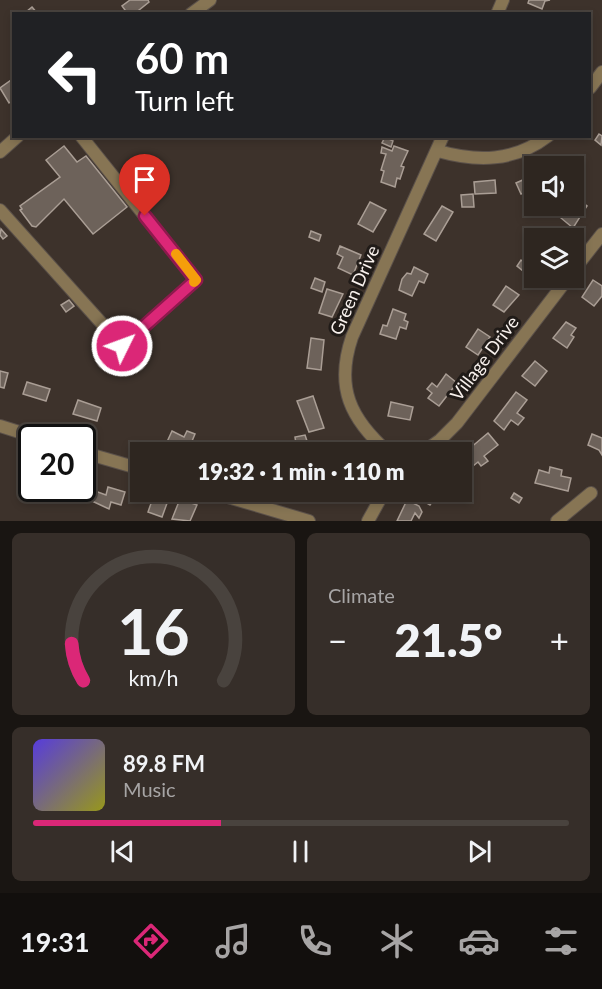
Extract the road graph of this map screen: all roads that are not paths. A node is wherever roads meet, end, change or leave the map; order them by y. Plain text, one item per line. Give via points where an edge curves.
1 (210, 0) edge
2 (194, 12) edge
3 (602, 72) edge
4 (591, 87) edge
5 (16, 138) edge
6 (83, 138) edge
7 (442, 138) edge
8 (545, 138) edge
9 (438, 151) junction
10 (0, 152) edge
11 (0, 210) edge
12 (602, 234) edge
13 (584, 257) edge
14 (560, 288) edge
15 (0, 426) edge
16 (18, 432) edge
17 (378, 442) edge
18 (437, 442) edge
19 (96, 456) edge
20 (130, 466) edge
21 (591, 493) dead end
22 (245, 502) edge
23 (378, 502) edge
24 (309, 521) edge
25 (368, 521) edge
26 (557, 521) edge

1 - 2 street
3 - 4 street
5 - 10 street
6 - 11 street via 196,280 122,346
7 - 9 street, Green Drive
8 - 9 street via 501,158 464,158
9 - 17 street, Green Drive via 352,336 346,358 344,380 351,408
12 - 13 street
14 - 18 street, Village Drive via 457,423
15 - 16 street
19 - 20 street
21 - 26 street
22 - 24 street
23 - 25 street

